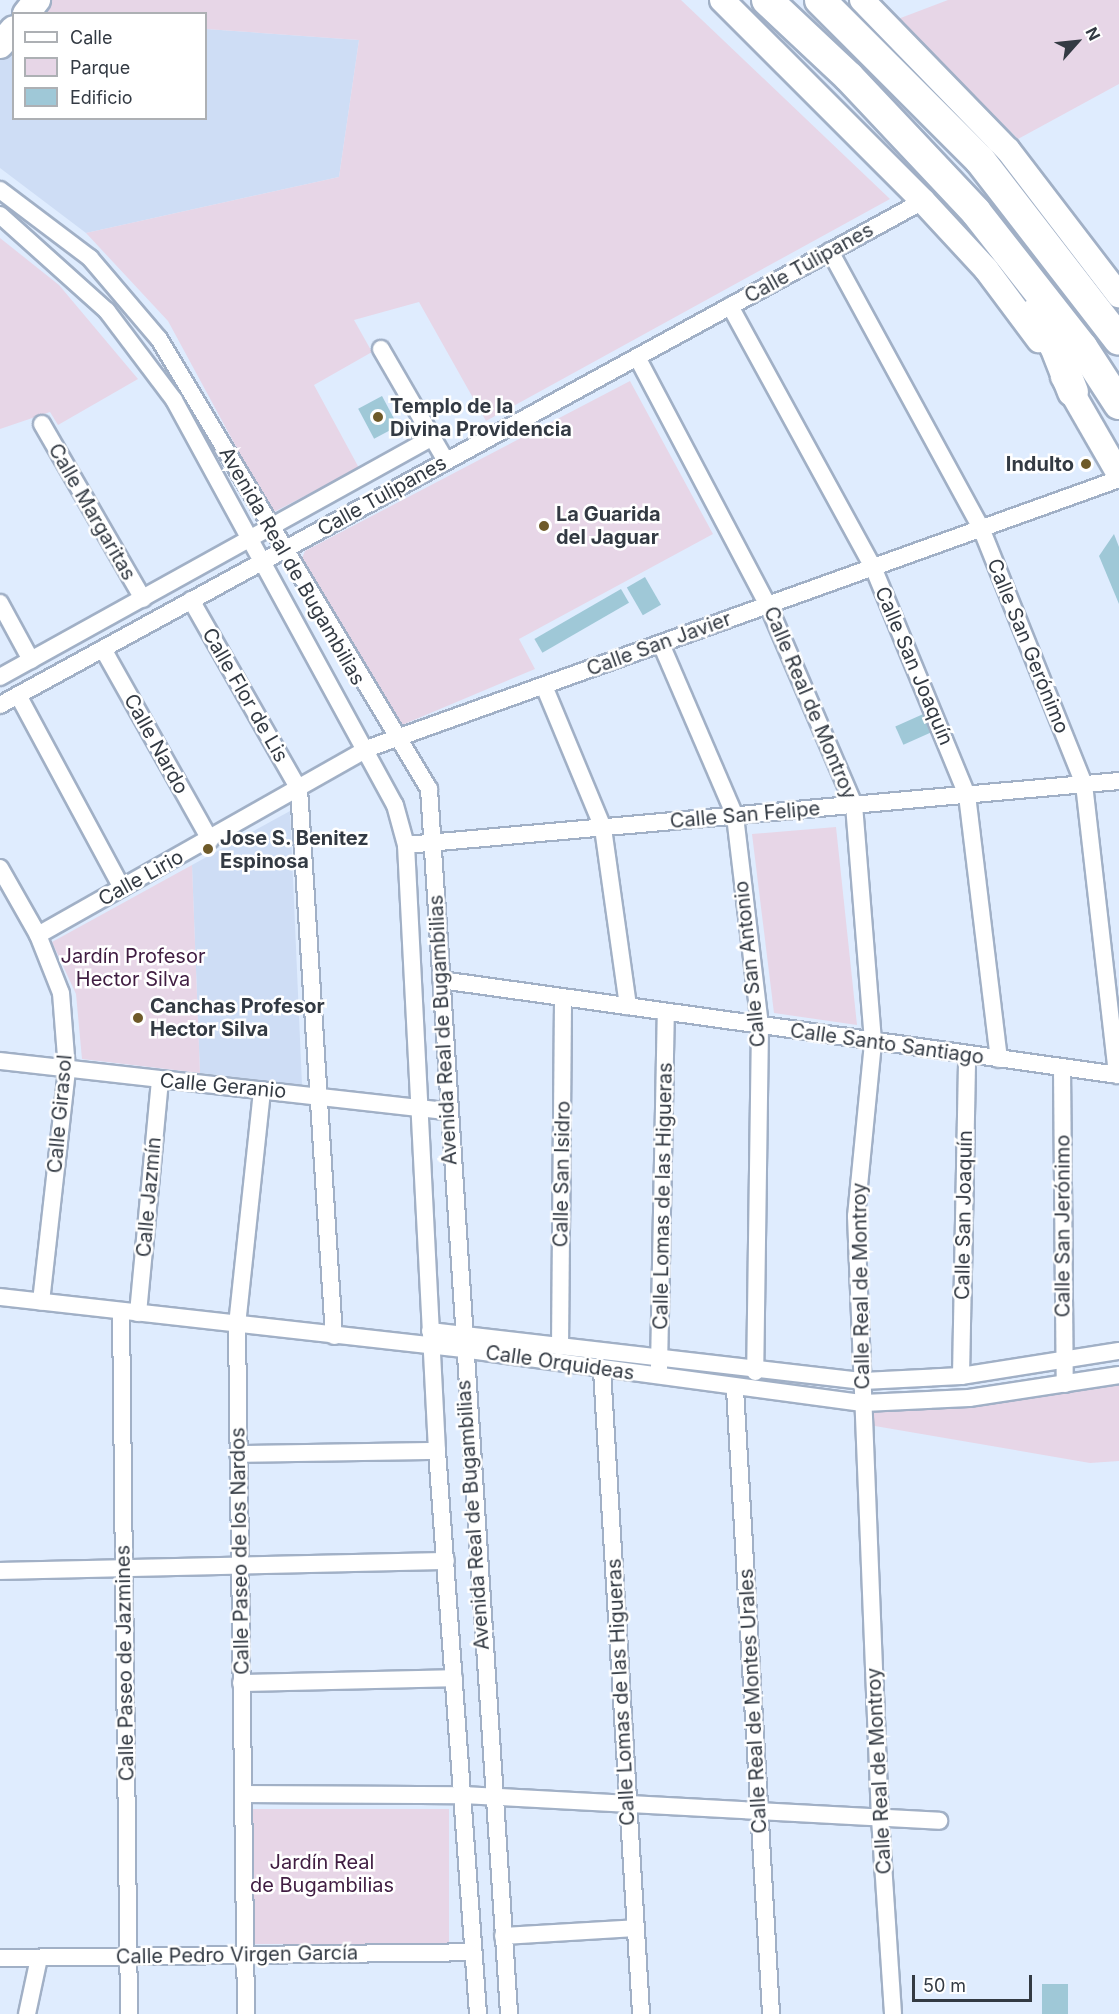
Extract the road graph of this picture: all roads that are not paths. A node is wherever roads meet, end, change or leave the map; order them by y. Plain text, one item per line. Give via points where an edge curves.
1 (37, 0) edge
2 (722, 0) edge
3 (767, 0) edge
4 (862, 0) edge
5 (826, 5) edge
6 (28, 12) edge
7 (12, 30) edge
8 (0, 45) edge
9 (916, 151) junction
10 (0, 190) edge
11 (923, 201) junction
12 (0, 215) edge
13 (1026, 218) junction
14 (830, 251) junction
15 (1119, 295) edge
16 (730, 306) junction
17 (1119, 309) edge
18 (1119, 340) edge
19 (381, 350) dead end
20 (637, 357) junction
21 (185, 381) junction
22 (166, 388) junction
23 (1073, 392) junction
24 (1119, 404) edge
25 (42, 424) dead end
26 (432, 438) junction
27 (446, 461) junction
28 (1119, 474) edge
29 (1119, 479) edge
30 (269, 528) junction
31 (981, 528) junction
32 (248, 539) junction
33 (282, 551) junction
34 (261, 562) junction
35 (873, 567) junction
36 (142, 599) junction
37 (191, 600) junction
38 (0, 603) edge
39 (768, 605) junction
40 (660, 644) junction
41 (103, 649) junction
42 (31, 660) junction
43 (0, 677) edge
44 (544, 686) junction
45 (18, 695) junction
46 (0, 705) edge
47 (395, 739) junction
48 (369, 748) junction
49 (1119, 781) edge
50 (1084, 784) junction
51 (299, 789) junction
52 (967, 795) junction
53 (854, 805) junction
54 (735, 816) junction
55 (603, 828) junction
56 (210, 840) junction
57 (434, 843) junction
58 (406, 845) junction
59 (0, 868) edge
60 (122, 888) junction
61 (38, 935) junction
62 (441, 980) junction
63 (563, 1001) junction
64 (628, 1006) junction
65 (666, 1014) junction
66 (760, 1026) junction
67 (873, 1043) junction
68 (967, 1055) junction
69 (999, 1059) junction
70 (0, 1061) edge
71 (1062, 1068) junction
72 (67, 1070) junction
73 (1118, 1075) edge
74 (160, 1080) junction
75 (262, 1090) junction
76 (320, 1095) junction
77 (418, 1109) junction
78 (446, 1111) junction
79 (0, 1297) edge
80 (41, 1302) junction
81 (121, 1311) junction
82 (138, 1313) junction
83 (237, 1325) junction
84 (334, 1336) junction
85 (431, 1339) junction
86 (461, 1341) junction
87 (560, 1347) junction
88 (1119, 1351) edge
89 (659, 1358) junction
90 (1064, 1360) junction
91 (602, 1370) junction
92 (755, 1372) junction
93 (1119, 1375) edge
94 (962, 1376) junction
95 (658, 1378) junction
96 (863, 1381) junction
97 (1065, 1384) junction
98 (735, 1389) junction
99 (864, 1403) junction
100 (437, 1451) junction
101 (238, 1454) junction
102 (446, 1561) junction
103 (240, 1566) junction
104 (124, 1568) junction
105 (0, 1571) edge
106 (454, 1678) junction
107 (241, 1683) junction
108 (243, 1794) junction
109 (462, 1795) junction
110 (494, 1797) junction
111 (628, 1804) junction
112 (760, 1811) junction
113 (880, 1818) junction
114 (939, 1821) dead end
115 (636, 1928) junction
116 (503, 1936) junction
117 (473, 1952) junction
118 (245, 1955) junction
119 (128, 1957) junction
120 (0, 1958) edge
121 (39, 1958) junction
122 (27, 2014) edge
123 (129, 2014) edge
124 (246, 2014) edge
125 (477, 2014) edge
126 (509, 2014) edge
127 (641, 2014) edge
128 (771, 2014) edge
129 (893, 2014) edge

1 - 6 main road
2 - 11 street
3 - 9 highway via 849,76
4 - 15 street via 1008,150
5 - 13 highway via 980,160
7 - 8 main road
9 - 23 highway via 1055,346
9 - 24 highway via 976,212 1082,347
10 - 21 street, Avenida Real de Bugambilias via 90,258 159,339
11 - 14 street, Calle Tulipanes
11 - 23 street via 986,270
12 - 22 street, Avenida Real de Bugambilias via 107,311
13 - 17 highway via 1069,255
13 - 18 highway
14 - 16 street, Calle Tulipanes
14 - 31 street, Calle San Gerónimo
16 - 20 street, Calle Tulipanes
16 - 35 street, Calle San Joaquín
19 - 26 street
20 - 27 street, Calle Tulipanes
20 - 39 street, Calle Real de Montroy
21 - 22 street
21 - 30 street, Avenida Real de Bugambilias
22 - 32 street, Avenida Real de Bugambilias
23 - 28 street
25 - 36 street, Calle Margaritas
26 - 27 street
26 - 30 street, Calle Tulipanes
27 - 33 street, Calle Tulipanes
29 - 31 street, Calle San Javier
30 - 32 street, Calle Tulipanes
30 - 33 street, Avenida Real de Bugambilias
31 - 35 street, Calle San Javier
31 - 50 street, Calle San Gerónimo
32 - 34 street, Avenida Real de Bugambilias
32 - 36 street, Calle Tulipanes
33 - 34 street, Calle Tulipanes
33 - 47 street, Avenida Real de Bugambilias
34 - 37 street, Calle Tulipanes
34 - 48 street, Avenida Real de Bugambilias
35 - 39 street, Calle San Javier
35 - 52 street, Calle San Joaquín
36 - 42 street, Calle Tulipanes
37 - 41 street, Calle Tulipanes
37 - 51 street, Calle Flor de Lis
38 - 42 street
39 - 40 street, Calle San Javier
39 - 53 street, Calle Real de Montroy
40 - 44 street, Calle San Javier
40 - 54 street, Calle San Antonio
41 - 45 street, Calle Tulipanes
41 - 56 street, Calle Nardo
42 - 43 street, Calle Tulipanes
44 - 47 street, Calle San Javier
44 - 55 street
45 - 46 street, Calle Tulipanes
45 - 60 street
47 - 48 street, Calle San Javier
47 - 57 street, Avenida Real de Bugambilias via 414,760 429,789
48 - 51 street, Calle Lirio
48 - 58 street, Avenida Real de Bugambilias via 396,805
49 - 50 street, Calle San Felipe
50 - 52 street, Calle San Felipe
50 - 73 street, Calle San Gerónimo
51 - 56 street, Calle Lirio
51 - 76 street
52 - 53 street, Calle San Felipe
52 - 69 street, Calle San Joaquín
53 - 54 street, Calle San Felipe
53 - 67 street, Calle Real de Montroy
54 - 55 street, Calle San Felipe
54 - 66 street, Calle San Antonio
55 - 57 street, Calle San Felipe
55 - 64 street
56 - 60 street, Calle Lirio
57 - 58 street, Calle San Felipe
57 - 62 street, Avenida Real de Bugambilias
58 - 77 street, Avenida Real de Bugambilias
59 - 61 street, Calle Girasol
60 - 61 street, Calle Lirio
61 - 72 street, Calle Girasol via 61,993
62 - 63 street, Calle Santo Santiago
62 - 78 street, Avenida Real de Bugambilias
63 - 64 street, Calle Santo Santiago
63 - 87 street, Calle San Isidro
64 - 65 street, Calle Santo Santiago
65 - 66 street, Calle Santo Santiago
65 - 89 street, Calle Lomas de las Higueras
66 - 67 street, Calle Santo Santiago
66 - 92 street, Calle San Antonio
67 - 68 street, Calle Santo Santiago
67 - 96 street, Calle Real de Montroy via 855,1216
68 - 69 street, Calle Santo Santiago
68 - 94 street, Calle San Joaquín
69 - 71 street, Calle Santo Santiago
70 - 72 street, Calle Geranio
71 - 73 street, Calle Santo Santiago
71 - 90 street, Calle San Jerónimo
72 - 74 street, Calle Geranio
72 - 80 street, Calle Girasol
74 - 75 street, Calle Geranio
74 - 82 street, Calle Jazmín
75 - 76 street, Calle Geranio
75 - 83 street, Calle Paseo de los Nardos
76 - 77 street, Calle Geranio
76 - 84 street
77 - 78 street, Calle Geranio
77 - 85 street, Avenida Real de Bugambilias
78 - 86 street, Avenida Real de Bugambilias
79 - 80 street, Calle Orquideas
80 - 81 street, Calle Orquideas
81 - 82 street, Calle Orquideas
81 - 104 street, Calle Paseo de Jazmines
82 - 83 street, Calle Orquideas
83 - 84 street, Calle Orquideas
83 - 101 street, Calle Paseo de los Nardos
84 - 85 street, Calle Orquideas
85 - 86 street, Calle Orquideas
85 - 100 street, Avenida Real de Bugambilias
86 - 87 street, Calle Orquideas
86 - 91 street, Calle Orquideas
86 - 110 street, Avenida Real de Bugambilias
87 - 89 street, Calle Orquideas
88 - 90 street, Calle Orquideas
89 - 92 street, Calle Orquideas
89 - 95 street, Calle Lomas de las Higueras
90 - 94 street, Calle Orquideas
90 - 97 street, Calle San Jerónimo
91 - 95 street, Calle Orquideas
91 - 111 street, Calle Lomas de las Higueras
92 - 96 street, Calle Orquideas
93 - 97 street, Calle Orquideas
94 - 96 street, Calle Orquideas
95 - 98 street, Calle Orquideas
96 - 99 street, Calle Real de Montroy
97 - 99 street, Calle Orquideas via 969,1398
98 - 99 street, Calle Orquideas
98 - 112 street, Calle Real de Montes Urales
99 - 113 street, Calle Real de Montroy
100 - 101 street
100 - 102 street, Avenida Real de Bugambilias
101 - 103 street, Calle Paseo de los Nardos
102 - 103 street
102 - 106 street, Avenida Real de Bugambilias
103 - 104 street
103 - 107 street, Calle Paseo de los Nardos
104 - 105 street
104 - 119 street, Calle Paseo de Jazmines
106 - 107 street
106 - 109 street, Avenida Real de Bugambilias
107 - 108 street, Calle Paseo de los Nardos
108 - 109 street
108 - 118 street, Calle Paseo de los Nardos
109 - 110 street
109 - 117 street, Avenida Real de Bugambilias
110 - 111 street
110 - 116 street, Avenida Real de Bugambilias
111 - 112 street
111 - 115 street, Calle Lomas de las Higueras
112 - 113 street
112 - 128 street, Calle Real de Montes Urales
113 - 114 street
113 - 129 street, Calle Real de Montroy
115 - 116 street
115 - 127 street, Calle Lomas de las Higueras
116 - 126 street, Avenida Real de Bugambilias
117 - 118 street, Calle Pedro Virgen García
117 - 125 street, Avenida Real de Bugambilias
118 - 119 street, Calle Pedro Virgen García
118 - 124 street, Calle Paseo de los Nardos
119 - 121 street, Calle Pedro Virgen García
119 - 123 street, Calle Paseo de Jazmines
120 - 121 street, Calle Pedro Virgen García
121 - 122 street

